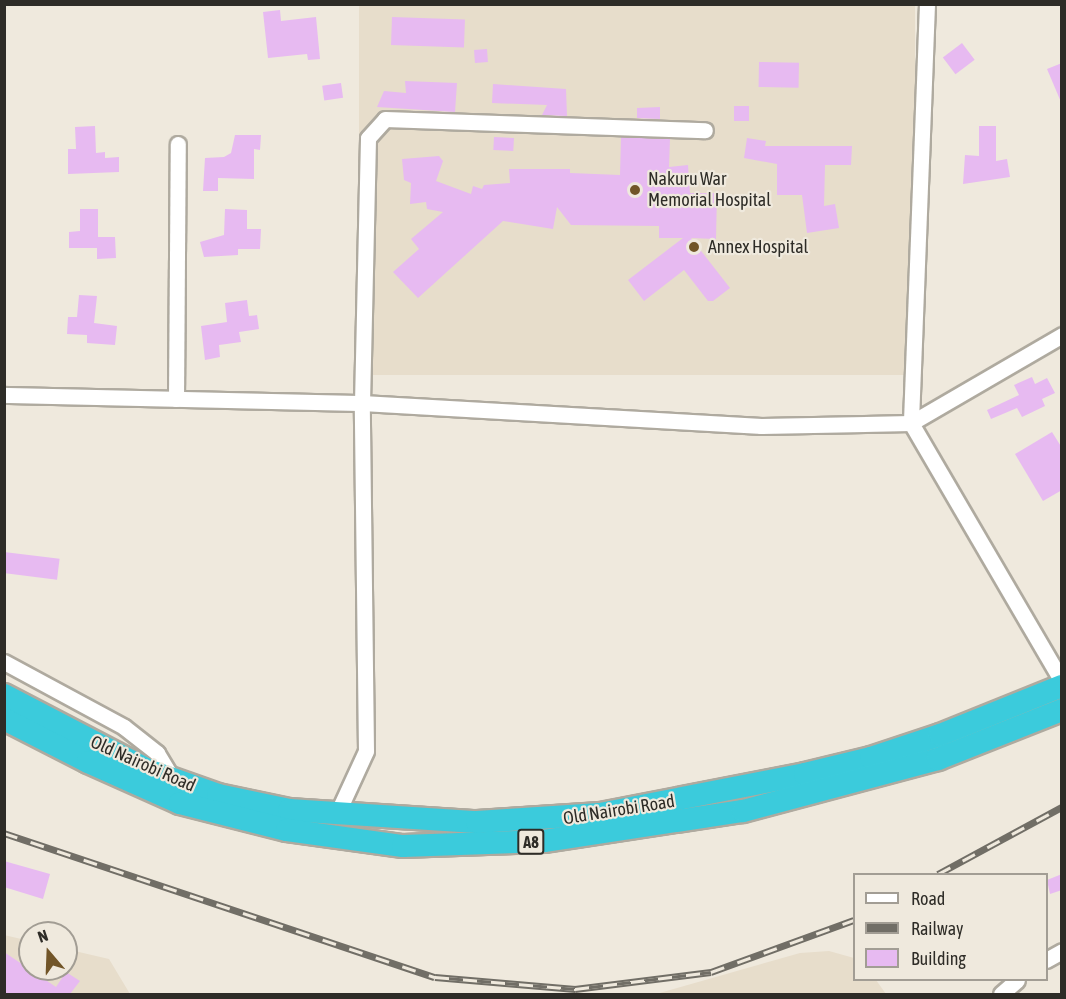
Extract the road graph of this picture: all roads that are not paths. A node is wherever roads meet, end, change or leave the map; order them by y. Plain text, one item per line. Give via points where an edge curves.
1 (927, 4) edge
2 (705, 130) dead end
3 (178, 144) dead end
4 (1062, 334) edge
5 (4, 395) edge
6 (176, 399) junction
7 (362, 403) junction
8 (911, 423) junction
9 (4, 662) edge
10 (1062, 681) edge
11 (1062, 686) edge
12 (4, 695) edge
13 (1062, 710) edge
14 (4, 719) edge
15 (175, 782) junction
16 (338, 814) junction
17 (1062, 951) edge
18 (1048, 959) edge
19 (1016, 981) edge
20 (1001, 994) edge

1 - 8 street
2 - 7 street via 385,119 368,138
3 - 6 street
4 - 8 street
5 - 6 street
6 - 7 street
7 - 8 street via 761,426
7 - 16 street via 366,751
8 - 10 street
9 - 15 street via 124,727 157,753
11 - 16 highway, Old Nairobi Road / A8 via 871,758 649,806 558,819 509,821
12 - 15 highway, Old Nairobi Road / A8
13 - 14 highway, Old Nairobi Road / A8 via 938,759 743,811 544,840 403,846 287,830 180,803
15 - 16 highway, Old Nairobi Road / A8 via 255,805
17 - 18 street
19 - 20 street

